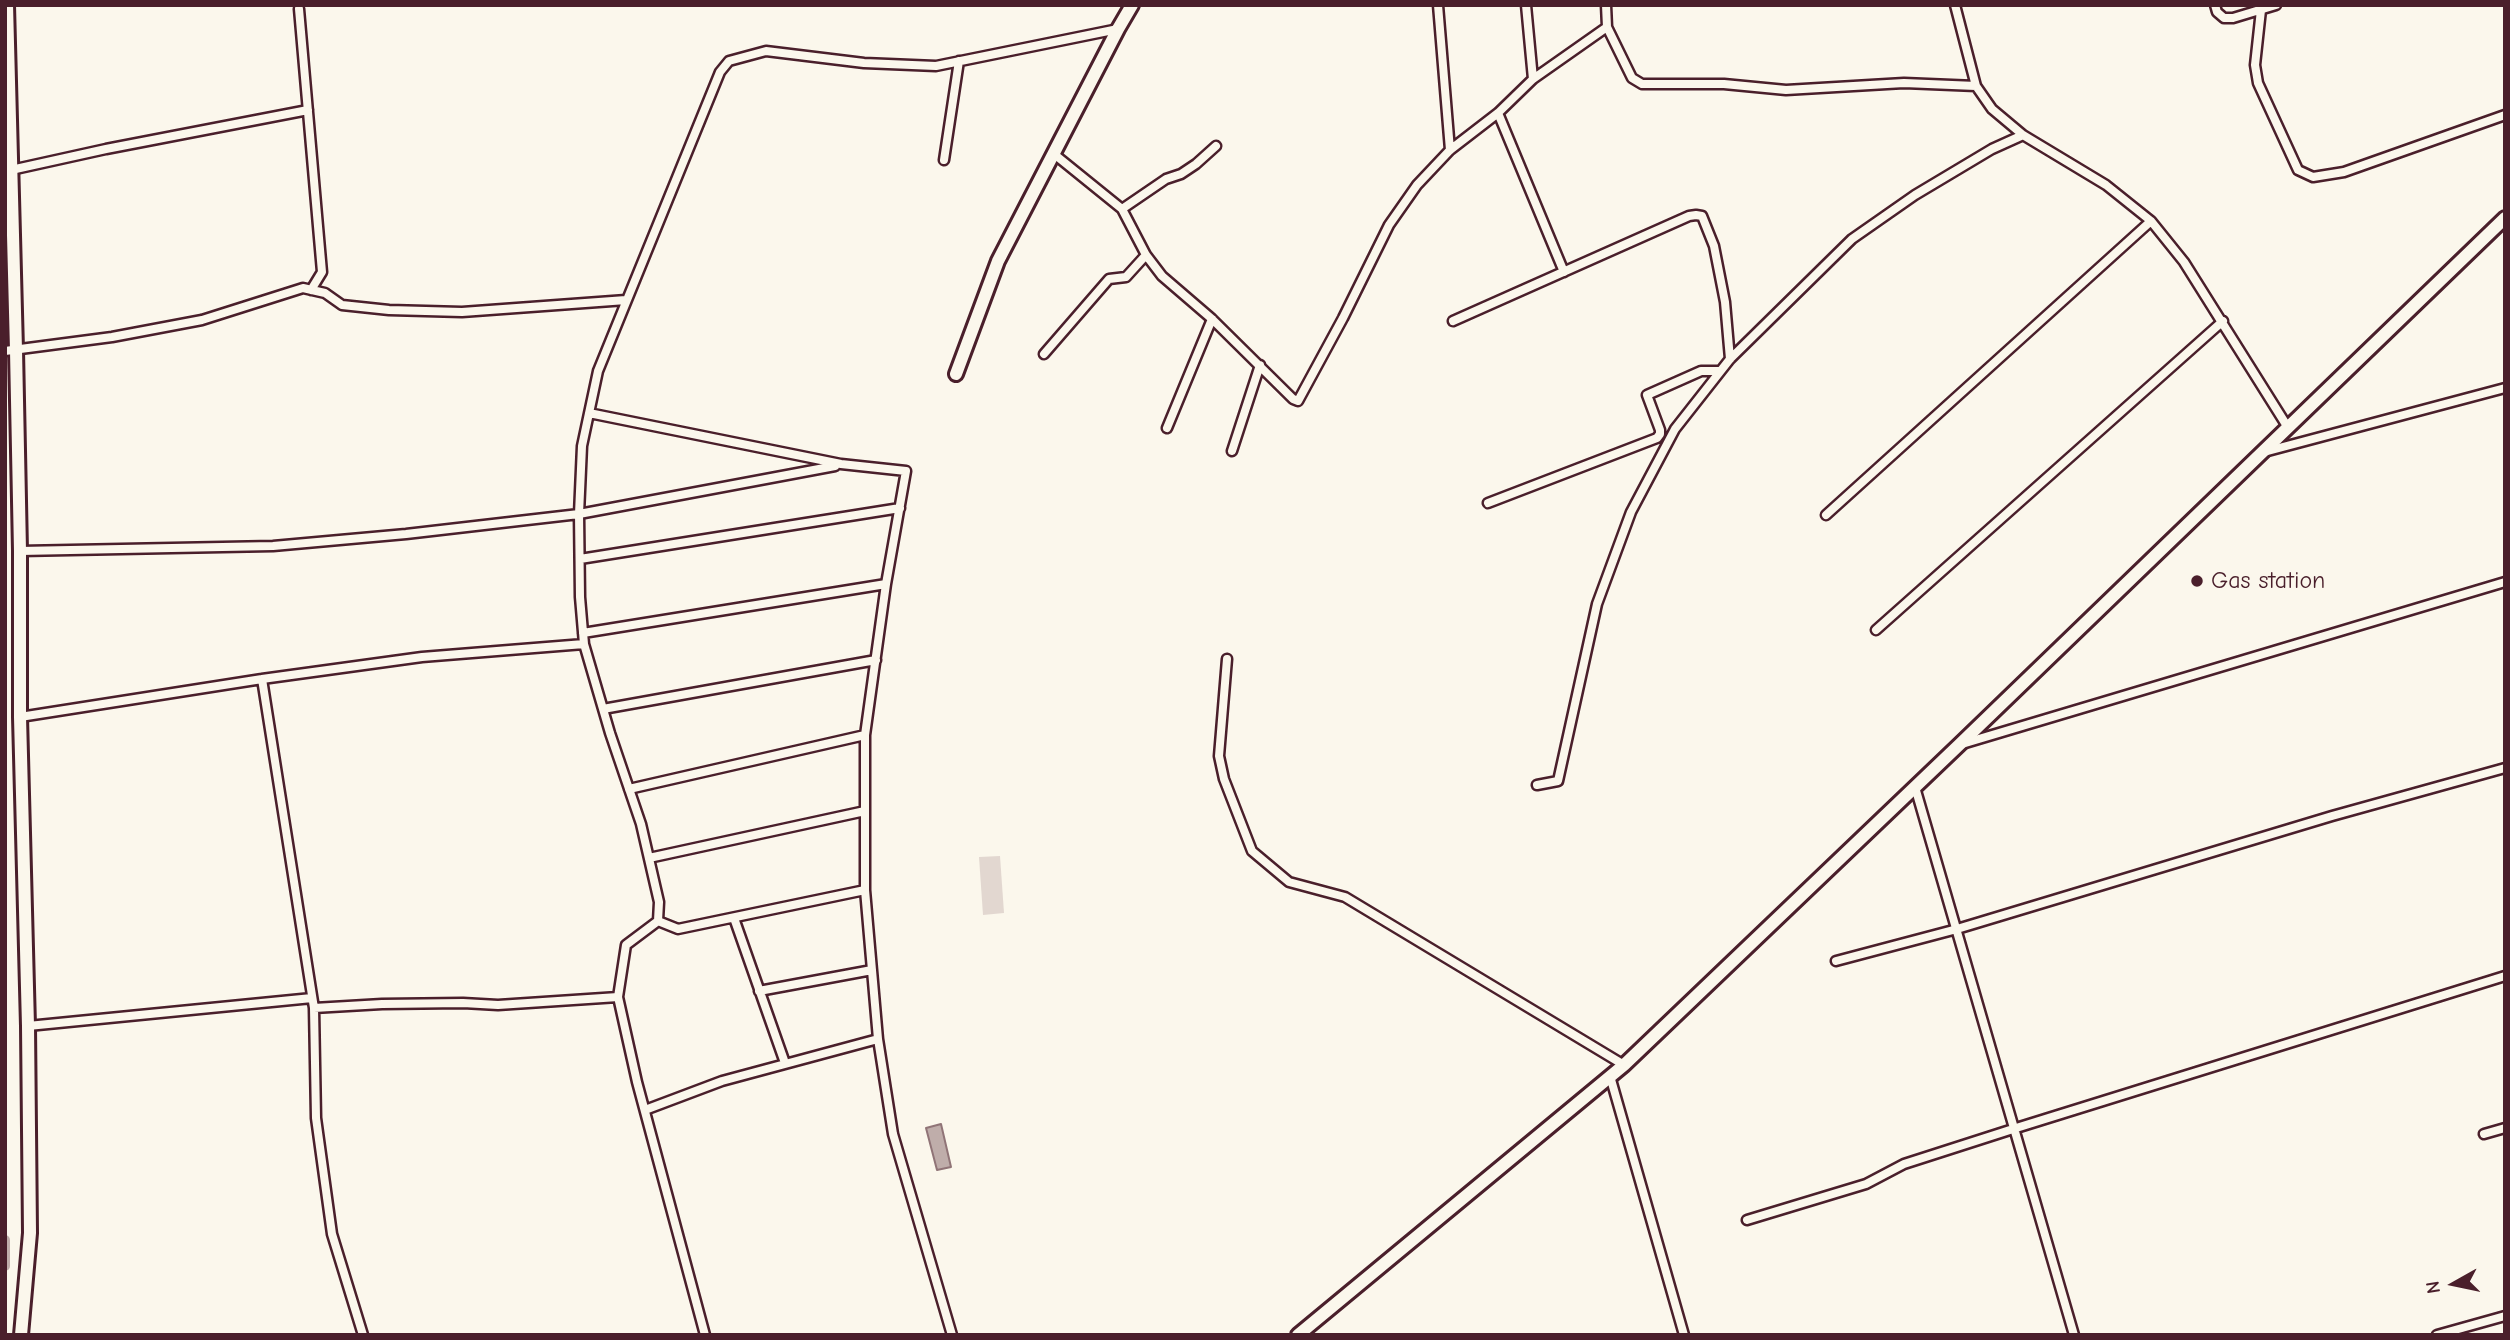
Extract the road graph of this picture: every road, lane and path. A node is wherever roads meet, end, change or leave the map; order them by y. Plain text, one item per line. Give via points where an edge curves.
1 (7, 5) edge
2 (1132, 5) edge
3 (1438, 5) edge
4 (1526, 5) edge
5 (1606, 5) edge
6 (1955, 5) edge
7 (2215, 5) edge
8 (2276, 5) edge
9 (299, 9) dead end
10 (2261, 10) junction
11 (1607, 27) junction
12 (1118, 29) junction
13 (959, 61) junction
14 (1533, 79) junction
15 (1976, 86) junction
16 (307, 110) junction
17 (1498, 113) junction
18 (2505, 115) edge
19 (2023, 135) junction
20 (1216, 146) dead end
21 (1450, 150) junction
22 (1054, 154) junction
23 (944, 160) dead end
24 (12, 170) junction
25 (1122, 209) junction
26 (2505, 218) edge
27 (2151, 221) junction
28 (1146, 255) junction
29 (1564, 272) junction
30 (311, 290) junction
31 (626, 300) junction
32 (1212, 319) junction
33 (1453, 321) dead end
34 (2223, 321) junction
35 (11, 351) edge
36 (1044, 354) dead end
37 (1730, 359) junction
38 (1260, 365) junction
39 (1720, 370) junction
40 (956, 374) dead end
41 (2505, 387) edge
42 (589, 413) junction
43 (2287, 426) junction
44 (1167, 428) dead end
45 (1232, 451) dead end
46 (2261, 453) junction
47 (841, 464) junction
48 (1488, 503) dead end
49 (900, 508) junction
50 (579, 514) junction
51 (1826, 515) dead end
52 (20, 551) junction
53 (580, 559) junction
54 (2505, 582) edge
55 (886, 584) junction
56 (1876, 630) dead end
57 (583, 633) junction
58 (584, 644) junction
59 (1227, 659) dead end
60 (876, 660) junction
61 (262, 679) junction
62 (603, 709) junction
63 (20, 717) junction
64 (865, 734) junction
65 (1959, 745) junction
66 (2505, 768) edge
67 (1537, 785) dead end
68 (1915, 788) junction
69 (629, 789) junction
70 (865, 811) junction
71 (649, 858) junction
72 (865, 890) junction
73 (734, 918) junction
74 (658, 921) junction
75 (1957, 929) junction
76 (1836, 961) dead end
77 (872, 970) junction
78 (2505, 976) edge
79 (759, 991) junction
80 (618, 997) junction
81 (312, 998) junction
82 (314, 1008) junction
83 (28, 1026) junction
84 (878, 1038) junction
85 (785, 1063) junction
86 (1624, 1065) junction
87 (1610, 1076) junction
88 (645, 1110) junction
89 (2505, 1128) edge
90 (2013, 1129) junction
91 (2484, 1134) dead end
92 (1747, 1220) dead end
93 (2505, 1316) edge
94 (2478, 1324) junction
95 (21, 1335) edge
96 (363, 1335) edge
97 (705, 1335) edge
98 (952, 1335) edge
99 (1298, 1335) edge
100 (1684, 1335) edge
101 (2074, 1335) edge
102 (2437, 1335) edge
103 (2481, 1335) edge

1 - 24 street
2 - 12 street
3 - 21 street
4 - 14 street
5 - 11 street
6 - 15 street
7 - 10 street via 2224,18
8 - 10 street
9 - 16 street
10 - 18 street via 2255,65 2258,83 2298,170 2313,177 2343,172
11 - 14 street
11 - 15 street via 1632,78 1642,84 1786,90 1904,83
12 - 13 street
12 - 22 street
13 - 23 street
13 - 31 street via 936,66 864,63 766,51 729,61 720,72
14 - 17 street
15 - 19 street via 1993,109
16 - 24 street
16 - 30 street via 322,272
17 - 21 street
17 - 29 street
19 - 27 street via 2105,185
19 - 37 street via 1915,195 1852,239
20 - 25 street via 1196,164
21 - 38 street via 1417,185 1389,225 1301,398 1293,399
22 - 25 street
22 - 40 street via 998,261
24 - 35 street
25 - 28 street
26 - 43 street
27 - 34 street
27 - 51 street
28 - 32 street via 1162,276
28 - 36 street via 1126,277 1109,279
29 - 33 street
29 - 37 street via 1689,216 1702,216 1714,246 1725,302
30 - 31 street via 342,305 389,310 462,312
30 - 35 street via 303,288 202,320
31 - 42 street via 597,371
32 - 38 street
32 - 44 street
34 - 43 street
34 - 56 street
35 - 52 street
37 - 39 street
38 - 45 street
39 - 48 street via 1701,371 1647,395 1660,429 1657,438
39 - 67 street via 1675,429 1631,513 1597,604 1558,780
41 - 46 street
42 - 47 street
42 - 50 street via 582,446
43 - 46 street
46 - 65 street
47 - 49 street via 906,471
47 - 50 street
49 - 53 street
49 - 55 street
50 - 52 street via 274,545
50 - 53 street
52 - 63 street
53 - 57 street
54 - 65 street
55 - 57 street
55 - 60 street
57 - 58 street
58 - 61 street via 422,657
58 - 62 street
59 - 86 street via 1219,756 1252,851 1289,882 1345,897
60 - 62 street
60 - 64 street
61 - 63 street
61 - 81 street
62 - 69 street
63 - 83 street
64 - 69 street
64 - 70 street
65 - 68 street
66 - 75 street
68 - 75 street
68 - 86 street
69 - 71 street
70 - 71 street
70 - 72 street
71 - 74 street via 659,902
72 - 73 street
72 - 77 street
73 - 74 street via 678,929
73 - 79 street
74 - 80 street via 626,944
75 - 76 street
75 - 90 street
77 - 79 street
77 - 84 street
78 - 90 street
79 - 85 street
80 - 82 street via 498,1005
80 - 88 street
81 - 82 street
81 - 83 street
82 - 96 street via 319,1150 332,1234
83 - 95 street via 30,1233
84 - 85 street
84 - 98 street via 893,1134
85 - 88 street
86 - 87 street
87 - 99 street
87 - 100 street
88 - 97 street
89 - 91 street
90 - 92 street via 1904,1164 1866,1184
90 - 101 street
93 - 94 street
94 - 102 street
94 - 103 street

